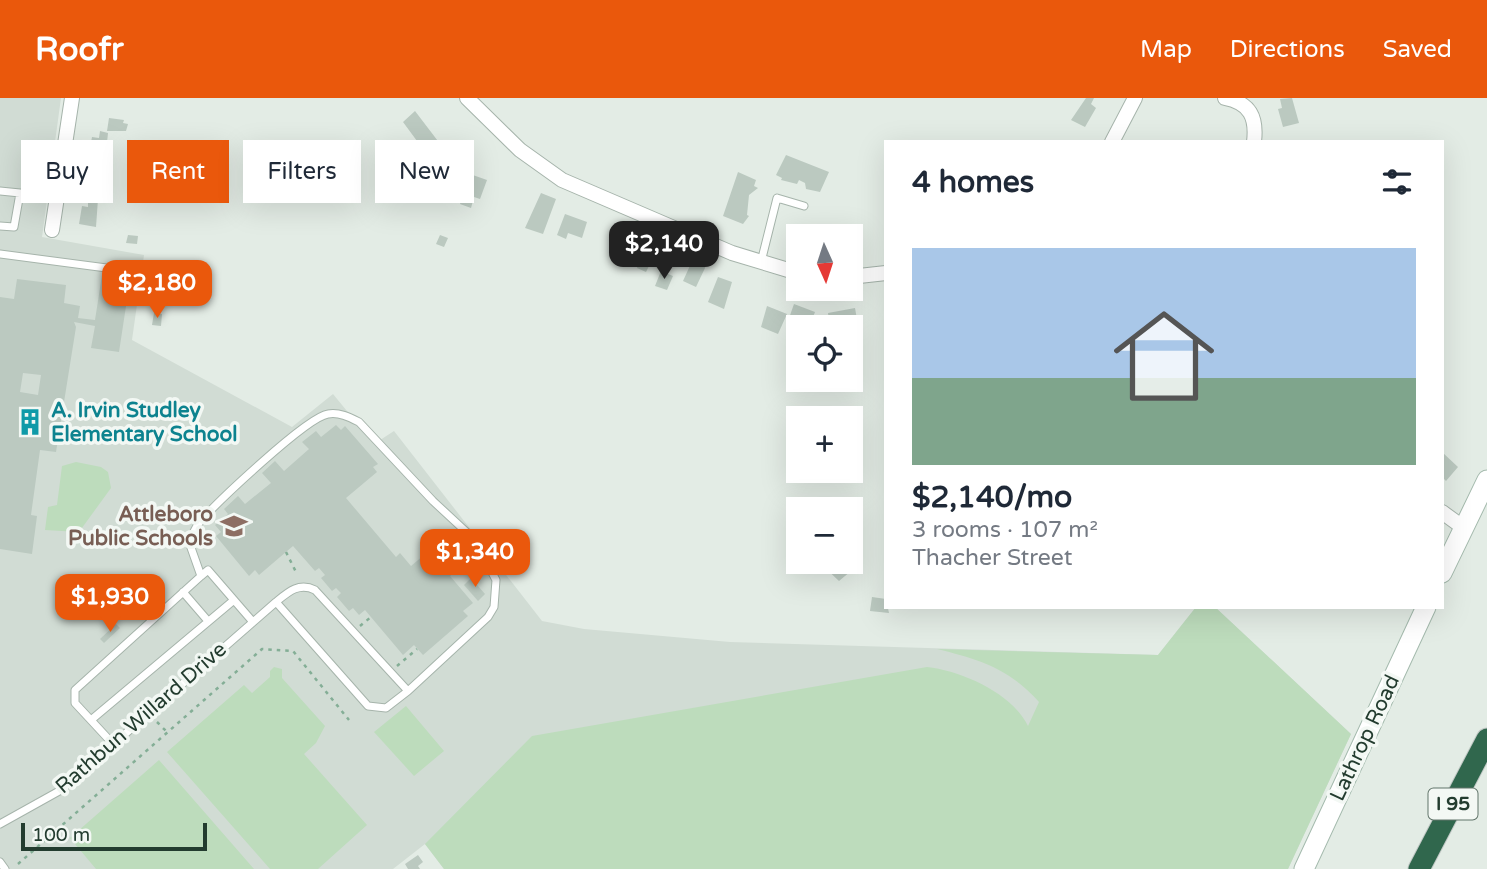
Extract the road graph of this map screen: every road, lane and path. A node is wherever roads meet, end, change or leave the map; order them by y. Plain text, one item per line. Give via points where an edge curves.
1 (72, 98) edge
2 (467, 98) edge
3 (1135, 98) edge
4 (1225, 98) edge
5 (1113, 140) edge
6 (1254, 140) edge
7 (0, 191) edge
8 (804, 206) dead end
9 (0, 226) edge
10 (51, 230) dead end
11 (0, 254) edge
12 (760, 262) junction
13 (786, 270) edge
14 (137, 272) dead end
15 (884, 273) edge
16 (863, 276) edge
17 (1487, 480) edge
18 (1444, 513) edge
19 (1464, 528) junction
20 (286, 552) dead end
21 (1444, 569) edge
22 (297, 574) dead end
23 (201, 576) junction
24 (183, 592) junction
25 (234, 600) junction
26 (276, 602) junction
27 (1425, 609) edge
28 (371, 617) dead end
29 (208, 621) junction
30 (253, 622) junction
31 (359, 626) dead end
32 (417, 649) dead end
33 (394, 668) dead end
34 (408, 691) junction
35 (91, 720) junction
36 (349, 720) dead end
37 (156, 722) dead end
38 (168, 733) junction
39 (1487, 739) edge
40 (113, 744) junction
41 (0, 824) edge
42 (0, 862) edge
43 (18, 864) dead end
44 (5, 869) edge
45 (1304, 869) edge
46 (1419, 869) edge

1 - 10 street
2 - 12 street via 520,150 562,180
3 - 5 street
4 - 6 street via 1250,110
7 - 9 lane via 20,193 15,227
8 - 12 lane via 777,198
11 - 14 lane
12 - 13 street
15 - 16 street
17 - 19 main road
18 - 19 street
19 - 21 main road
20 - 22 path
23 - 24 lane
23 - 25 lane via 208,570
23 - 34 lane via 189,542 198,524 229,493 302,429 326,414 345,415 359,422 475,540 496,580 494,607 488,617
24 - 29 lane
24 - 35 lane via 75,690 75,703
25 - 29 lane
25 - 30 lane
26 - 30 lane, Rathbun Willard Drive
26 - 34 lane, Rathbun Willard Drive via 295,588 315,590
26 - 34 lane via 368,706 386,708
27 - 45 main road, Lathrop Road
28 - 31 path
29 - 35 lane
30 - 40 lane, Rathbun Willard Drive
32 - 33 path
35 - 40 lane
36 - 38 path via 293,651 262,649
37 - 38 path
38 - 43 path
39 - 46 highway, I 95
40 - 41 lane, Rathbun Willard Drive via 61,790
42 - 44 lane

